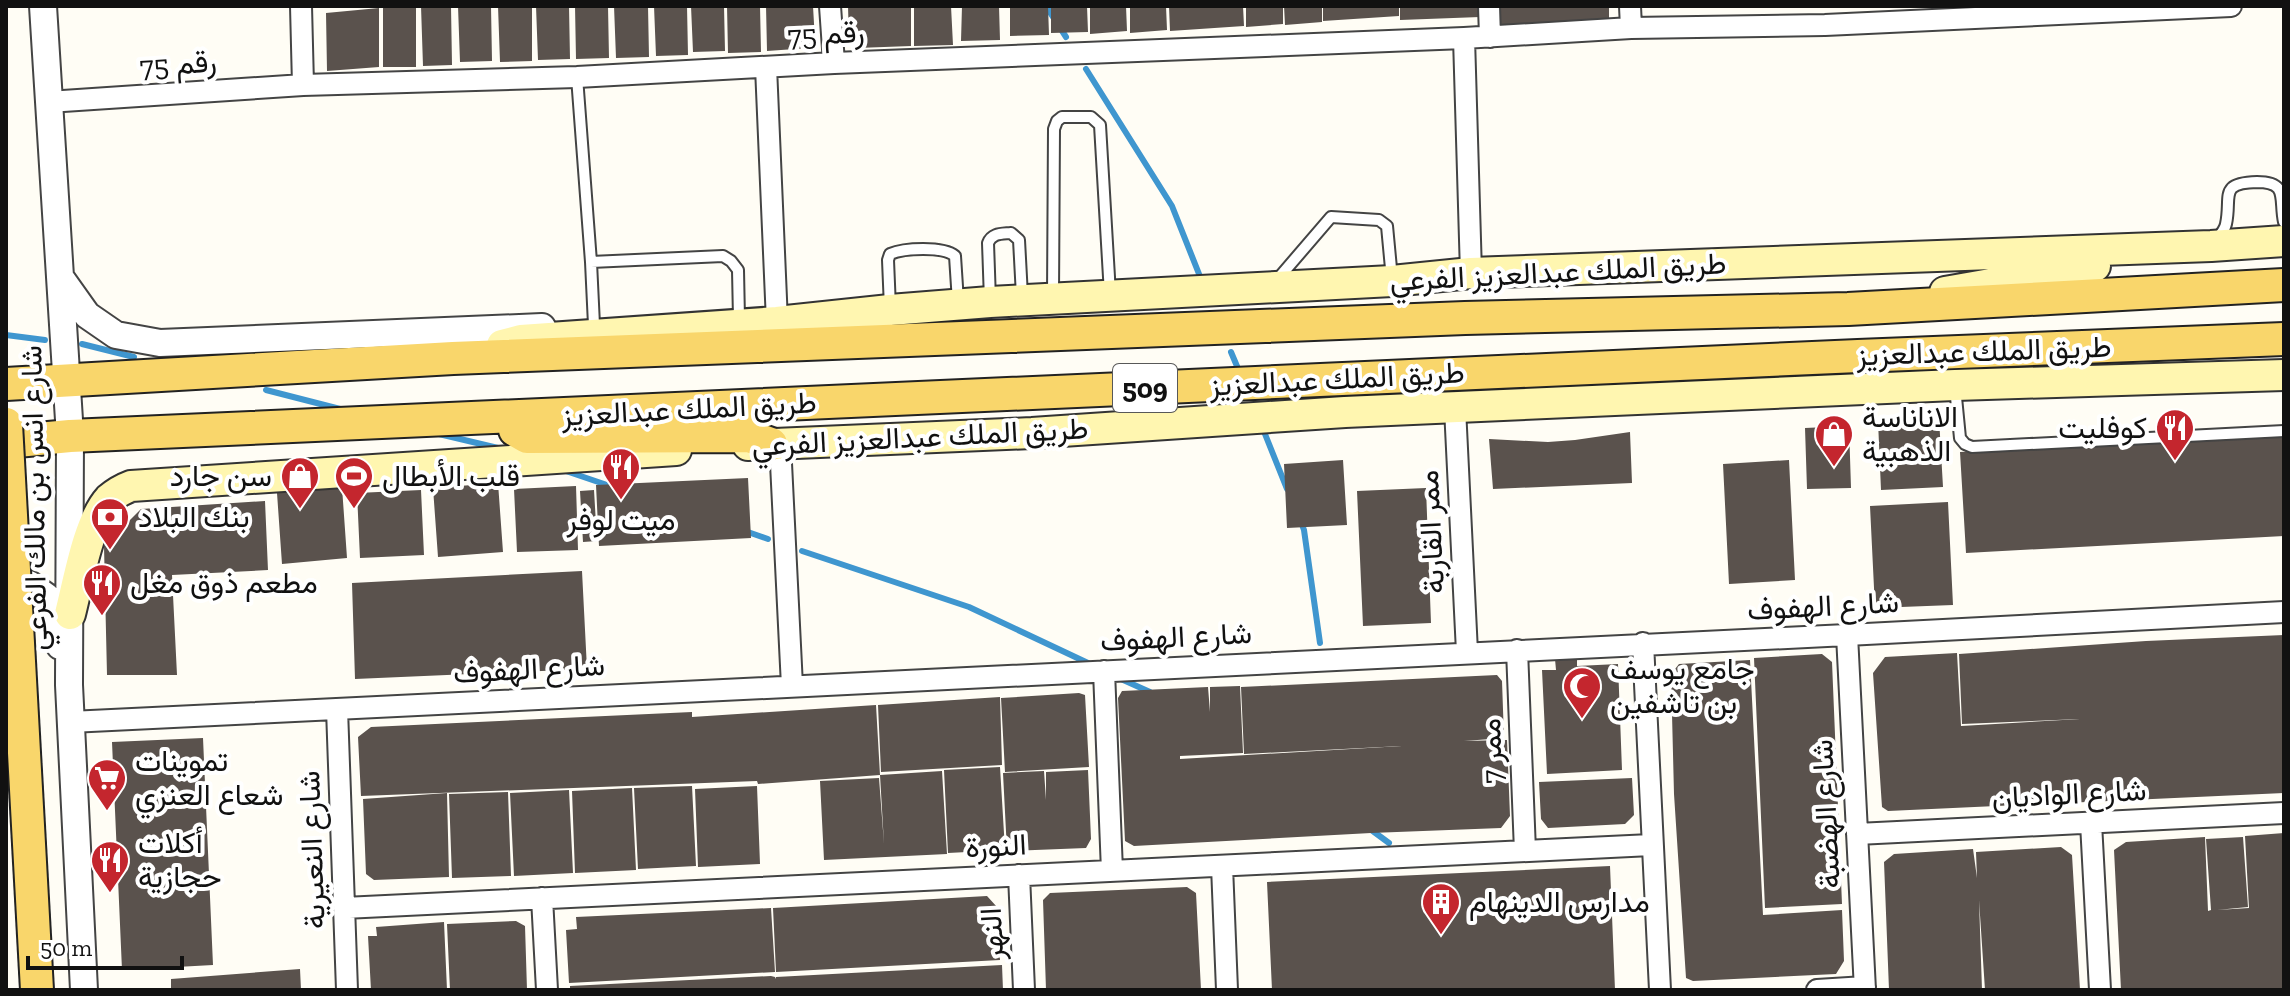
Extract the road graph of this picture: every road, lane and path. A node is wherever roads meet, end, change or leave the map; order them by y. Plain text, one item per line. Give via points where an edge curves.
1 (43, 6) edge
2 (301, 6) edge
3 (830, 6) edge
4 (1489, 6) edge
5 (1630, 6) edge
6 (2231, 6) edge
7 (1825, 16) edge
8 (1631, 28) junction
9 (1490, 37) junction
10 (1464, 38) junction
11 (834, 63) junction
12 (766, 67) junction
13 (577, 77) junction
14 (303, 85) junction
15 (48, 102) junction
16 (2284, 222) edge
17 (2284, 241) edge
18 (2211, 246) junction
19 (591, 262) junction
20 (1471, 273) junction
21 (60, 276) junction
22 (1392, 281) junction
23 (2284, 285) edge
24 (1271, 287) junction
25 (1110, 295) junction
26 (1053, 298) junction
27 (1022, 301) junction
28 (990, 302) junction
29 (958, 305) junction
30 (1848, 309) junction
31 (890, 310) junction
32 (739, 319) junction
33 (777, 322) junction
34 (594, 325) junction
35 (2284, 339) edge
36 (1858, 356) junction
37 (453, 358) junction
38 (2284, 375) edge
39 (2210, 378) junction
40 (66, 381) junction
41 (6, 384) edge
42 (1955, 385) junction
43 (1455, 408) junction
44 (495, 417) junction
45 (6, 424) edge
46 (2284, 431) edge
47 (70, 436) junction
48 (6, 442) edge
49 (775, 443) junction
50 (6, 575) edge
51 (2284, 612) edge
52 (70, 614) junction
53 (1847, 635) junction
54 (1643, 643) junction
55 (1517, 650) junction
56 (1467, 652) junction
57 (1104, 671) junction
58 (69, 685) junction
59 (792, 686) junction
60 (337, 709) junction
61 (70, 722) junction
62 (2284, 813) edge
63 (2091, 823) junction
64 (1857, 834) junction
65 (1651, 845) junction
66 (1525, 851) junction
67 (1222, 866) junction
68 (1112, 871) junction
69 (1019, 875) junction
70 (542, 898) junction
71 (344, 908) junction
72 (89, 987) edge
73 (1865, 988) edge
74 (37, 990) edge
75 (347, 990) edge
76 (547, 990) edge
77 (1024, 990) edge
78 (1227, 990) edge
79 (1660, 990) edge
80 (1817, 990) edge
81 (2100, 990) edge

1 - 15 street, شارع انس بن مالك الفرعي
2 - 14 street
3 - 11 street
4 - 9 street
5 - 8 street
6 - 7 street, رقم 75
7 - 8 street, رقم 75
8 - 9 street, رقم 75
9 - 10 street, رقم 75
10 - 11 street, رقم 75
10 - 20 street
11 - 12 street, رقم 75
12 - 13 street, رقم 75
12 - 33 street
13 - 14 street, رقم 75
13 - 19 lane
14 - 15 street, رقم 75
15 - 21 street, شارع انس بن مالك الفرعي
16 - 18 lane via 2277,187 2241,182 2228,193 2226,226
17 - 18 main road, طريق الملك عبدالعزيز الفرعي
18 - 20 main road, طريق الملك عبدالعزيز الفرعي
18 - 30 main road
19 - 32 lane via 723,256 738,270
19 - 34 lane
20 - 22 main road, طريق الملك عبدالعزيز الفرعي
21 - 34 street via 87,315 116,335 160,343
21 - 40 street, شارع انس بن مالك الفرعي
22 - 24 main road, طريق الملك عبدالعزيز الفرعي
22 - 24 lane via 1387,226 1379,220 1331,217
23 - 30 main road, طريق الملك عبدالعزيز / 509
24 - 25 main road, طريق الملك عبدالعزيز الفرعي
25 - 26 main road, طريق الملك عبدالعزيز الفرعي
25 - 26 lane via 1100,125 1091,117 1062,117 1054,129
26 - 27 main road, طريق الملك عبدالعزيز الفرعي
27 - 28 main road, طريق الملك عبدالعزيز الفرعي
27 - 28 lane via 1019,240 1011,233 990,237 988,243
28 - 29 main road, طريق الملك عبدالعزيز الفرعي
29 - 31 main road, طريق الملك عبدالعزيز الفرعي
29 - 31 lane via 955,256 943,250 898,251 888,260
30 - 37 main road, طريق الملك عبدالعزيز / 509 via 1465,318
31 - 33 main road, طريق الملك عبدالعزيز الفرعي
32 - 33 street
32 - 34 street
33 - 37 main road, طريق الملك عبدالعزيز الفرعي via 521,340
35 - 36 main road, طريق الملك عبدالعزيز / 509
36 - 39 main road via 1956,369 2145,369
36 - 44 main road, طريق الملك عبدالعزيز / 509
37 - 40 main road, طريق الملك عبدالعزيز / 509
38 - 39 main road, طريق الملك عبدالعزيز الفرعي
39 - 42 main road, طريق الملك عبدالعزيز الفرعي
40 - 41 main road, طريق الملك عبدالعزيز / 509
40 - 47 street, شارع انس بن مالك الفرعي
42 - 43 main road, طريق الملك عبدالعزيز الفرعي
42 - 46 lane via 1960,438 1972,447
43 - 49 main road, طريق الملك عبدالعزيز الفرعي
43 - 56 street, ممر القاربة
44 - 47 main road, طريق الملك عبدالعزيز / 509
44 - 49 main road via 527,437 749,436
45 - 74 main road, bridge
47 - 48 main road, طريق الملك عبدالعزيز / 509
47 - 52 street, شارع انس بن مالك الفرعي
49 - 52 main road, طريق الملك عبدالعزيز الفرعي via 131,486 110,498 96,519
49 - 59 street
50 - 58 street via 47,597
51 - 53 street, شارع الهفوف
52 - 58 street, شارع انس بن مالك الفرعي
53 - 54 street, شارع الهفوف
53 - 64 street, شارع الهضبة
54 - 55 street, شارع الهفوف
54 - 65 street
55 - 56 street, شارع الهفوف
55 - 66 street, ممر 7
56 - 57 street, شارع الهفوف
57 - 59 street, شارع الهفوف
57 - 68 street
58 - 61 street, شارع انس بن مالك الفرعي
59 - 60 street, شارع الهفوف
60 - 61 street, شارع الهفوف
60 - 71 street, شارع النعيرية
61 - 72 street, شارع انس بن مالك الفرعي
62 - 63 street, شارع الواديان
63 - 64 street, شارع الواديان
63 - 81 street
64 - 73 street, شارع الهضبة
65 - 66 street, النورة
65 - 79 street
66 - 67 street, النورة
67 - 68 street, النورة
67 - 78 street
68 - 69 street, النورة
69 - 70 street, النورة
69 - 77 street, النهر
70 - 71 street, النورة
70 - 76 street
71 - 75 street, شارع النعيرية
73 - 80 street

